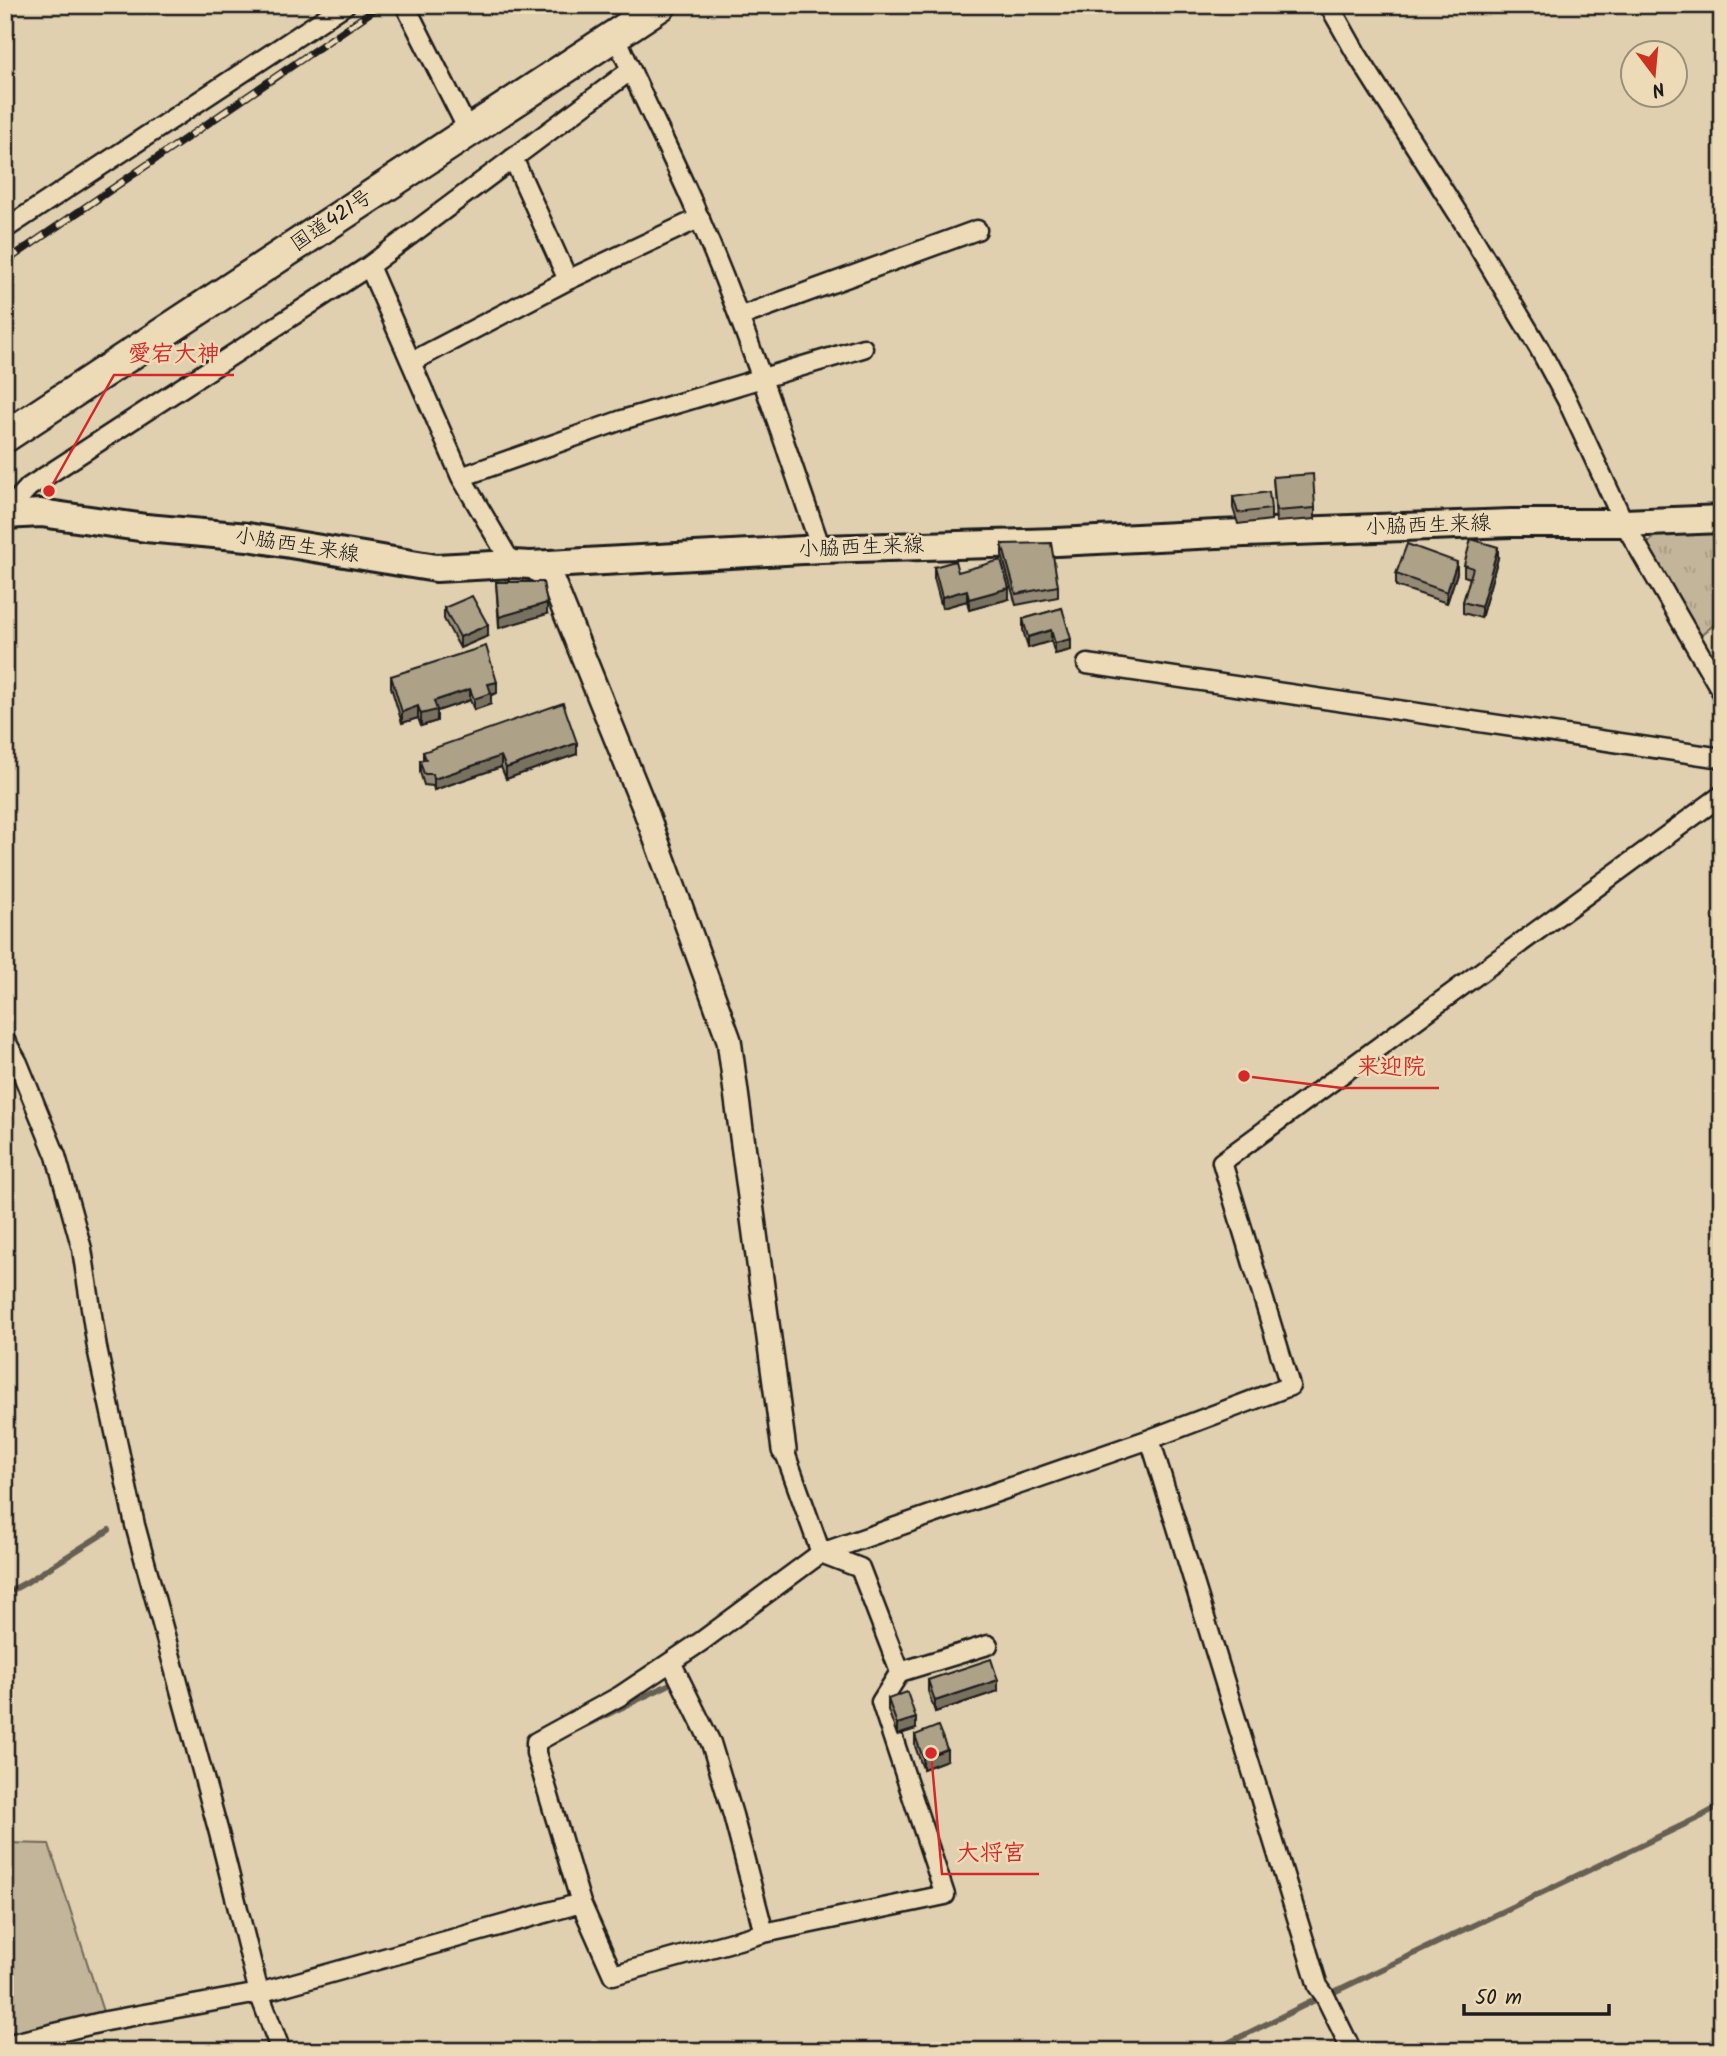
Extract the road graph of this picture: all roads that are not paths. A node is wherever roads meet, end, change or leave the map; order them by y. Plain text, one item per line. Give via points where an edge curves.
1 (345, 5) edge
2 (405, 5) edge
3 (660, 5) edge
4 (1329, 5) edge
5 (616, 36) junction
6 (631, 70) junction
7 (468, 130) junction
8 (513, 158) junction
9 (700, 218) junction
10 (5, 229) edge
11 (977, 230) dead end
12 (369, 266) junction
13 (568, 280) junction
14 (739, 317) junction
15 (863, 348) dead end
16 (411, 362) junction
17 (763, 379) junction
18 (5, 438) edge
19 (461, 477) junction
20 (5, 514) edge
21 (1722, 519) edge
22 (1623, 523) junction
23 (821, 549) junction
24 (522, 564) junction
25 (1087, 664) dead end
26 (1722, 692) edge
27 (1722, 758) edge
28 (1722, 795) edge
29 (5, 1040) edge
30 (1150, 1439) junction
31 (784, 1450) joint
32 (821, 1553) junction
33 (988, 1645) dead end
34 (671, 1661) junction
35 (900, 1672) junction
36 (581, 1903) junction
37 (764, 1933) junction
38 (260, 1993) junction
39 (5, 2045) edge
40 (281, 2051) edge
41 (1352, 2051) edge

1 - 10 street
2 - 7 street
3 - 5 highway, 国道421号
4 - 22 street via 1539,348
5 - 6 street
5 - 7 highway, 国道421号
6 - 8 street
6 - 9 street
7 - 18 highway, 国道421号
8 - 12 street
8 - 13 street
9 - 13 street
9 - 14 street
11 - 14 street
12 - 16 street
12 - 20 street via 29,487
13 - 16 street
14 - 17 street
15 - 17 street
16 - 19 street
17 - 19 street via 622,421
17 - 23 street
19 - 24 street
20 - 24 main road, 小脇西生来線 via 41,513 248,537 436,568
21 - 22 main road, 小脇西生来線
22 - 23 main road, 小脇西生来線 via 1511,523
22 - 26 street
23 - 24 main road, 小脇西生来線
24 - 31 street via 553,582 646,812 729,1040
25 - 27 street
28 - 30 street via 1222,1163 1290,1386
29 - 38 street via 56,1156 82,1249 97,1348 135,1525
30 - 32 street
30 - 41 street via 1318,1986
31 - 32 street
32 - 34 street
32 - 35 street via 860,1568
33 - 35 street
34 - 36 street via 620,1696 536,1742
34 - 37 street via 710,1743
35 - 37 street via 881,1702 945,1895
36 - 37 street via 613,1975
36 - 38 street
38 - 39 street
38 - 40 street

